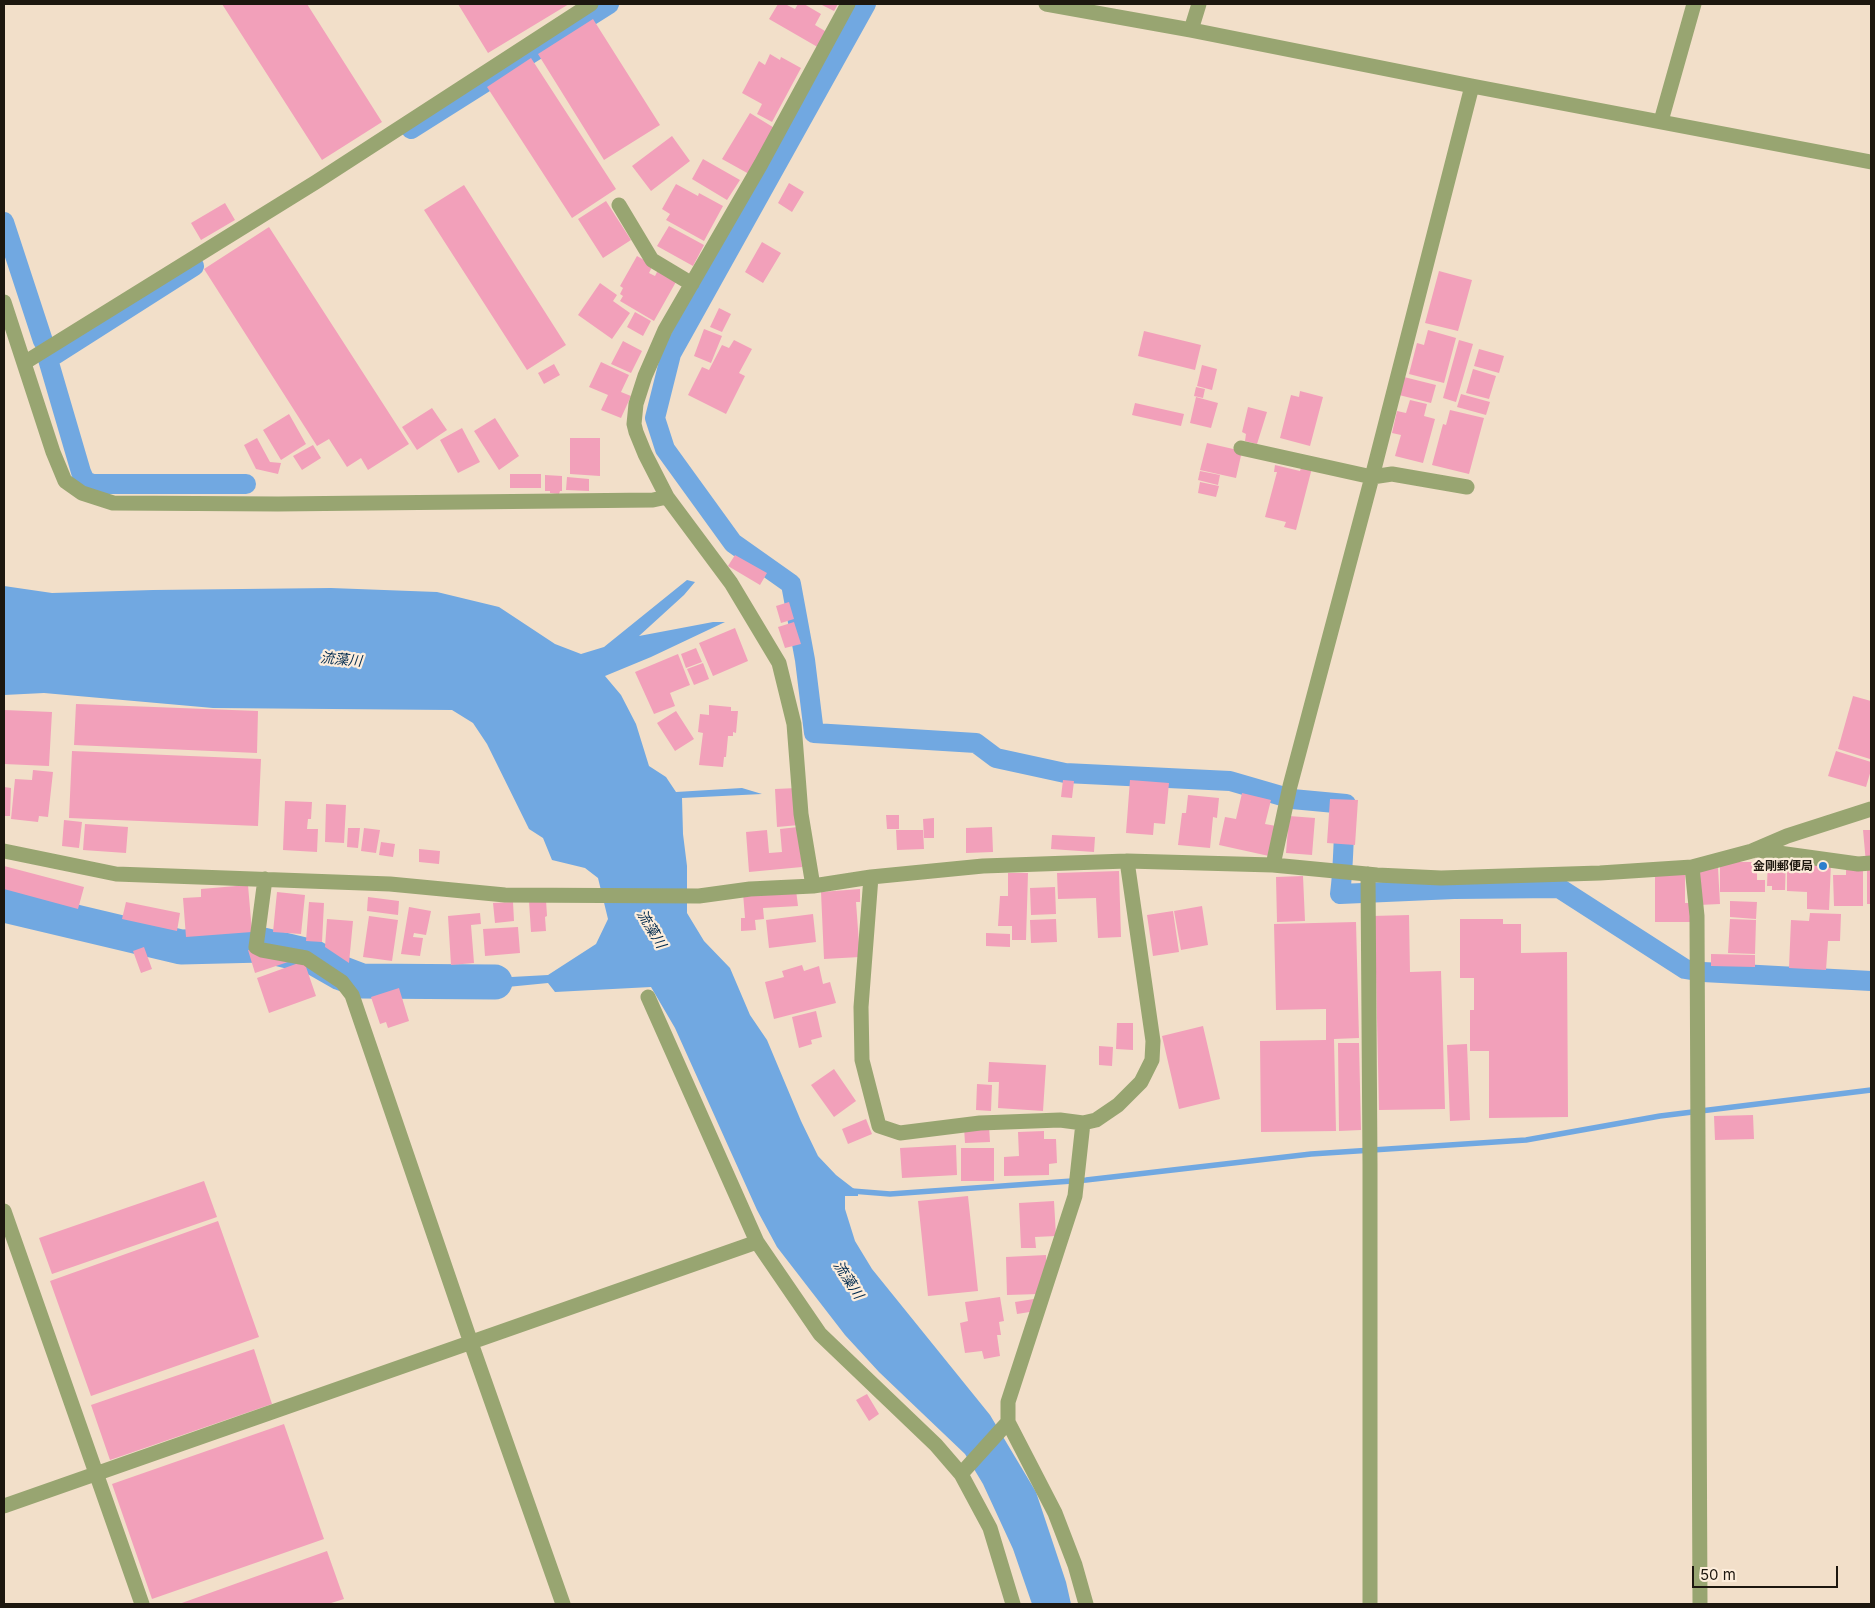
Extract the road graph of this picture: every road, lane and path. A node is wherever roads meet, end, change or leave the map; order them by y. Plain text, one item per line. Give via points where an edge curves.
1 (591, 4) edge
2 (848, 4) edge
3 (1046, 4) edge
4 (1199, 4) edge
5 (1694, 4) edge
6 (1191, 30) junction
7 (1472, 86) junction
8 (1661, 121) junction
9 (1871, 162) edge
10 (619, 205) dead end
11 (692, 284) junction
12 (4, 302) edge
13 (24, 363) junction
14 (1241, 448) dead end
15 (1372, 477) junction
16 (1467, 487) dead end
17 (667, 497) junction
18 (1871, 809) edge
19 (4, 850) edge
20 (1755, 850) junction
21 (1126, 860) junction
22 (1871, 863) edge
23 (1273, 865) junction
24 (1692, 867) junction
25 (1364, 873) junction
26 (871, 877) junction
27 (265, 879) junction
28 (813, 886) junction
29 (648, 997) dead end
30 (1084, 1123) junction
31 (4, 1211) edge
32 (757, 1242) junction
33 (471, 1342) junction
34 (1005, 1424) junction
35 (964, 1471) junction
36 (96, 1474) junction
37 (4, 1506) edge
38 (142, 1604) edge
39 (563, 1604) edge
40 (1013, 1604) edge
41 (1086, 1604) edge
42 (1370, 1604) edge
43 (1700, 1604) edge

1 - 13 street via 316,182
2 - 11 street
3 - 6 street
4 - 6 street
5 - 8 street
6 - 7 street
7 - 8 street
7 - 15 street
8 - 9 street
10 - 11 street via 652,260
11 - 17 street via 665,330 636,404 636,432
12 - 13 street
13 - 17 street via 65,481 82,493 114,503 328,504 653,500
14 - 15 street
15 - 16 street via 1392,474
15 - 23 street via 1290,786
17 - 28 street via 731,583 779,663 794,724 801,814
18 - 20 street via 1787,836
19 - 27 street via 116,874
20 - 22 street
20 - 24 street
21 - 23 street
21 - 26 street via 983,866
21 - 30 street via 1153,1040 1152,1060 1142,1082 1118,1105 1096,1120
23 - 25 street
24 - 25 street via 1440,878
24 - 43 street via 1697,916
25 - 42 street via 1370,1144
26 - 28 street
26 - 30 street via 861,1007 862,1060 878,1126 900,1133 980,1123 1060,1120
27 - 28 street via 390,884 505,895 699,896 750,889
27 - 33 street via 258,940 262,950 306,958 342,982 352,995
29 - 32 street
30 - 34 street via 1075,1196 1008,1402
31 - 36 street
32 - 33 street
32 - 35 street via 820,1334
33 - 36 street
33 - 39 street
34 - 35 street
34 - 41 street via 1055,1513
35 - 40 street via 990,1528
36 - 37 street
36 - 38 street

